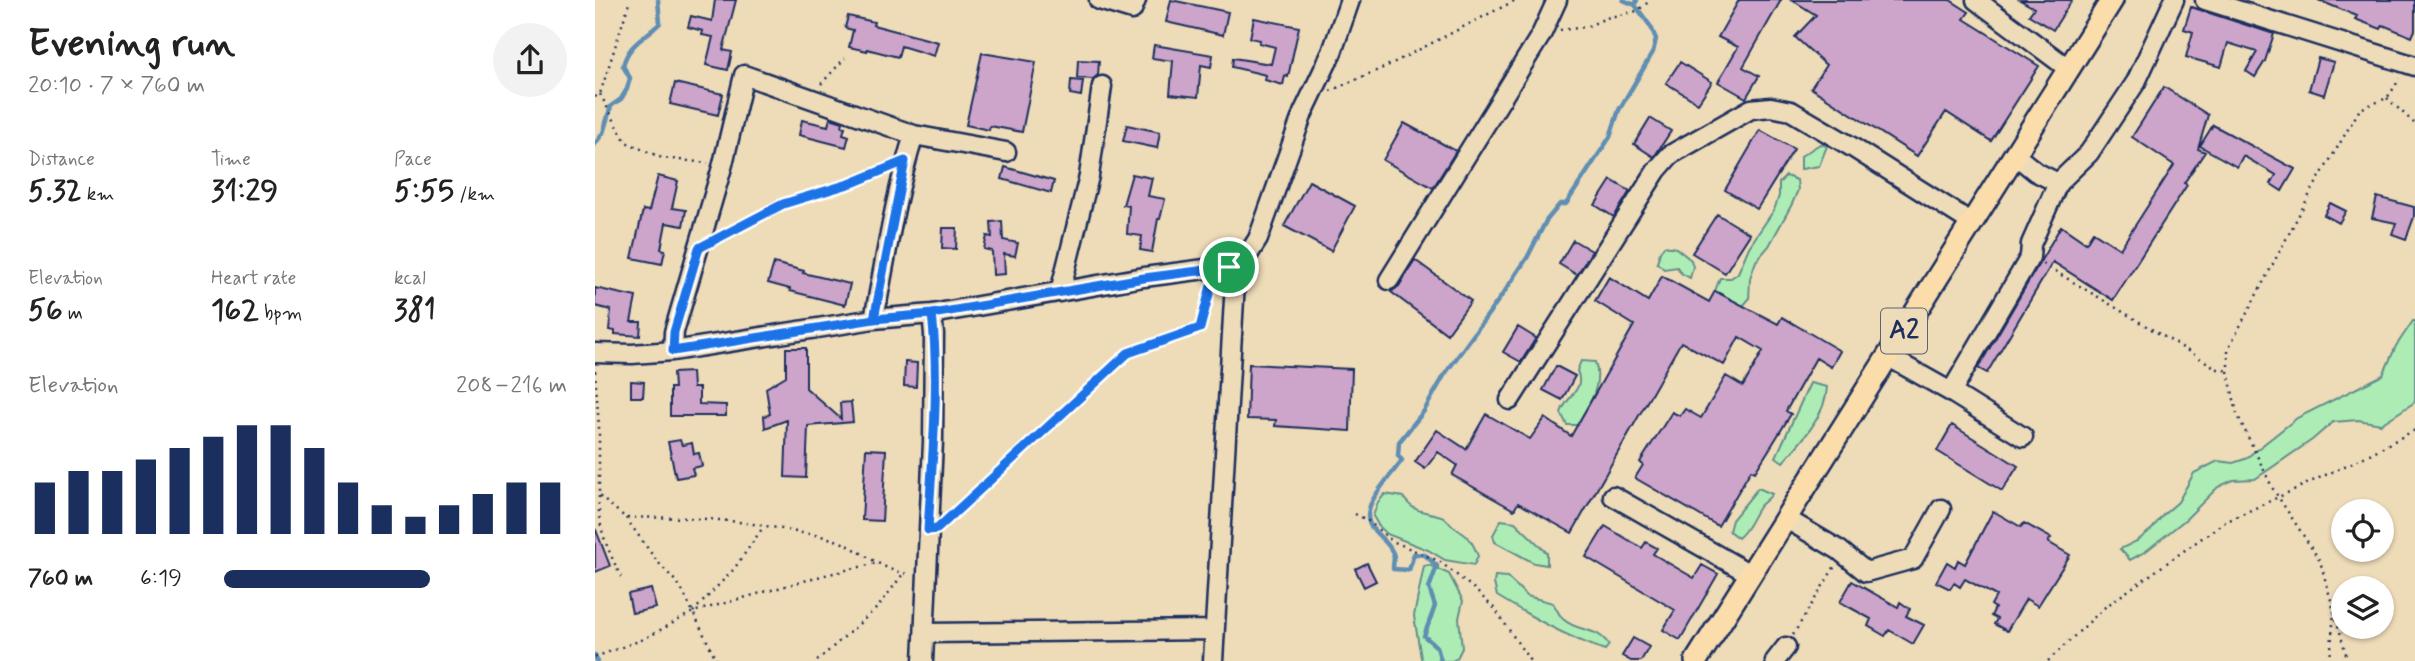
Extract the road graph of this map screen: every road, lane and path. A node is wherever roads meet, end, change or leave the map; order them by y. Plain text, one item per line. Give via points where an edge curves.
1 (630, 0) edge
2 (1100, 0) edge
3 (1136, 0) edge
4 (1350, 0) edge
5 (1516, 0) edge
6 (1557, 0) edge
7 (1651, 0) edge
8 (1976, 0) edge
9 (2112, 0) edge
10 (2173, 0) edge
11 (2205, 0) edge
12 (1543, 29) junction
13 (845, 58) dead end
14 (2408, 64) edge
15 (2069, 69) junction
16 (1102, 86) dead end
17 (1312, 93) junction
18 (600, 94) junction
19 (595, 97) edge
20 (2387, 98) junction
21 (806, 99) junction
22 (2415, 124) edge
23 (914, 135) junction
24 (1006, 152) dead end
25 (2015, 155) junction
26 (905, 161) junction
27 (723, 164) junction
28 (2058, 183) junction
29 (1972, 223) junction
30 (699, 248) junction
31 (2030, 257) junction
32 (1233, 266) junction
33 (1389, 281) dead end
34 (1061, 292) junction
35 (932, 314) junction
36 (874, 319) junction
37 (673, 351) junction
38 (595, 353) edge
39 (1888, 356) junction
40 (595, 371) edge
41 (2228, 371) junction
42 (1951, 392) junction
43 (1510, 400) dead end
44 (2415, 430) edge
45 (2023, 437) dead end
46 (599, 496) junction
47 (1613, 496) dead end
48 (2279, 498) junction
49 (1941, 509) dead end
50 (1355, 514) dead end
51 (626, 518) junction
52 (1785, 518) junction
53 (765, 525) junction
54 (928, 530) junction
55 (1843, 554) junction
56 (877, 563) junction
57 (903, 574) junction
58 (1750, 574) junction
59 (927, 576) junction
60 (621, 578) dead end
61 (2331, 598) edge
62 (693, 612) junction
63 (1214, 630) junction
64 (925, 633) junction
65 (2332, 639) edge
66 (2342, 639) edge
67 (1781, 654) edge
68 (595, 657) edge
69 (717, 661) edge
70 (817, 661) edge
71 (923, 661) edge
72 (1213, 661) edge
73 (1530, 661) edge
74 (1696, 661) edge
75 (2047, 661) edge
76 (2330, 661) edge
77 (2348, 661) edge

1 - 18 path
2 - 3 street via 1132,10
4 - 17 street
5 - 17 path via 1361,79 1322,94
6 - 12 street
7 - 12 path via 1637,11 1586,27
8 - 15 street
9 - 15 main road, A2
10 - 28 street via 2136,82 2089,152
11 - 14 street
12 - 33 street
13 - 21 path
14 - 20 path
15 - 25 main road, A2
16 - 34 street via 1089,176
17 - 32 street via 1258,239 1247,258
18 - 19 path
18 - 27 path via 626,142 662,158
20 - 22 path
20 - 41 path via 2360,109 2311,192 2228,349
21 - 23 street
21 - 27 street via 744,75
23 - 24 street
23 - 26 street
25 - 28 street
25 - 29 main road, A2
26 - 30 path via 783,204
26 - 36 street
27 - 30 street
28 - 31 street via 2031,244
29 - 39 main road, A2
29 - 43 street via 1791,111 1751,109 1670,155 1657,170
30 - 37 street via 674,332
31 - 41 path
31 - 42 street
32 - 34 street
32 - 54 path via 1211,286 1200,328 1128,353 937,529
32 - 63 street
34 - 35 street
35 - 36 street
35 - 54 street
36 - 37 street
37 - 38 street
39 - 42 street
39 - 52 main road, A2
40 - 46 path
41 - 48 path via 2237,414
42 - 45 street
44 - 48 path
46 - 51 path
46 - 60 path via 602,537
47 - 58 street
48 - 61 path via 2320,561
48 - 75 path via 2223,523 2160,566 2105,607
49 - 55 street via 1913,559 1866,572
50 - 73 path via 1392,541 1439,561 1473,588 1495,609
51 - 53 path via 677,516
51 - 62 path via 680,586
52 - 55 street
52 - 58 main road, A2
53 - 56 path via 838,540
53 - 62 path via 734,569
54 - 59 street
55 - 67 path
56 - 57 path
56 - 62 path
57 - 59 path
57 - 70 path via 878,607
58 - 74 main road, A2
59 - 64 street
62 - 68 path via 644,639
62 - 69 path
63 - 64 street
63 - 72 street
64 - 71 street
65 - 76 path
66 - 77 path

